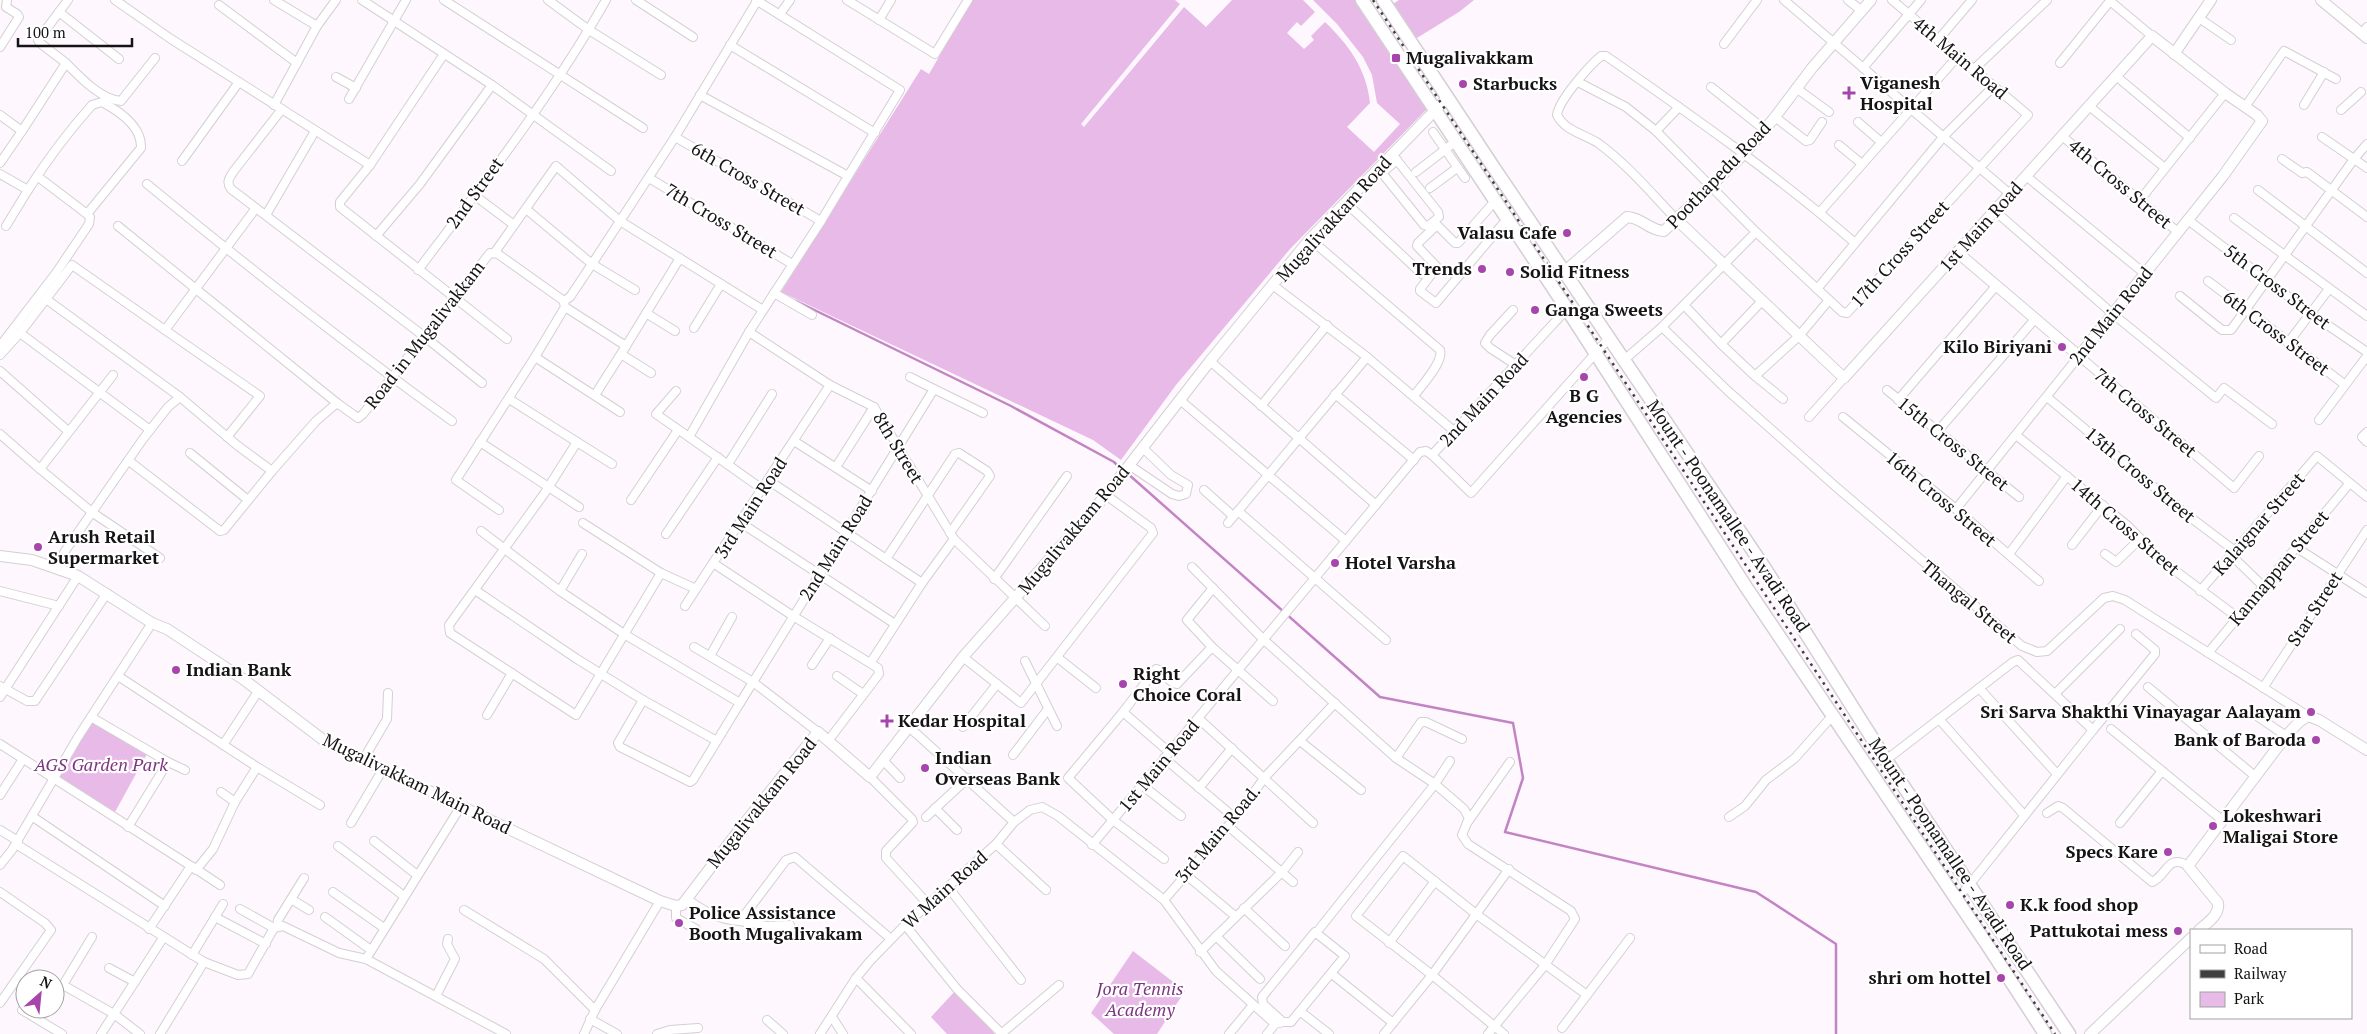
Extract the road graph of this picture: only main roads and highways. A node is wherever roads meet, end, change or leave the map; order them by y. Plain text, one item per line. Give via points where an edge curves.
1 (1362, 0) edge
2 (1383, 0) edge
3 (1547, 245) junction
4 (1531, 254) junction
5 (2045, 1034) edge
6 (2069, 1034) edge

1 - 4 main road, Mount - Poonamallee - Avadi Road
2 - 3 main road, Mount - Poonamallee - Avadi Road
3 - 4 main road
3 - 6 main road, Mount - Poonamallee - Avadi Road via 1764,567 1886,760
4 - 5 main road, Mount - Poonamallee - Avadi Road via 1746,587

